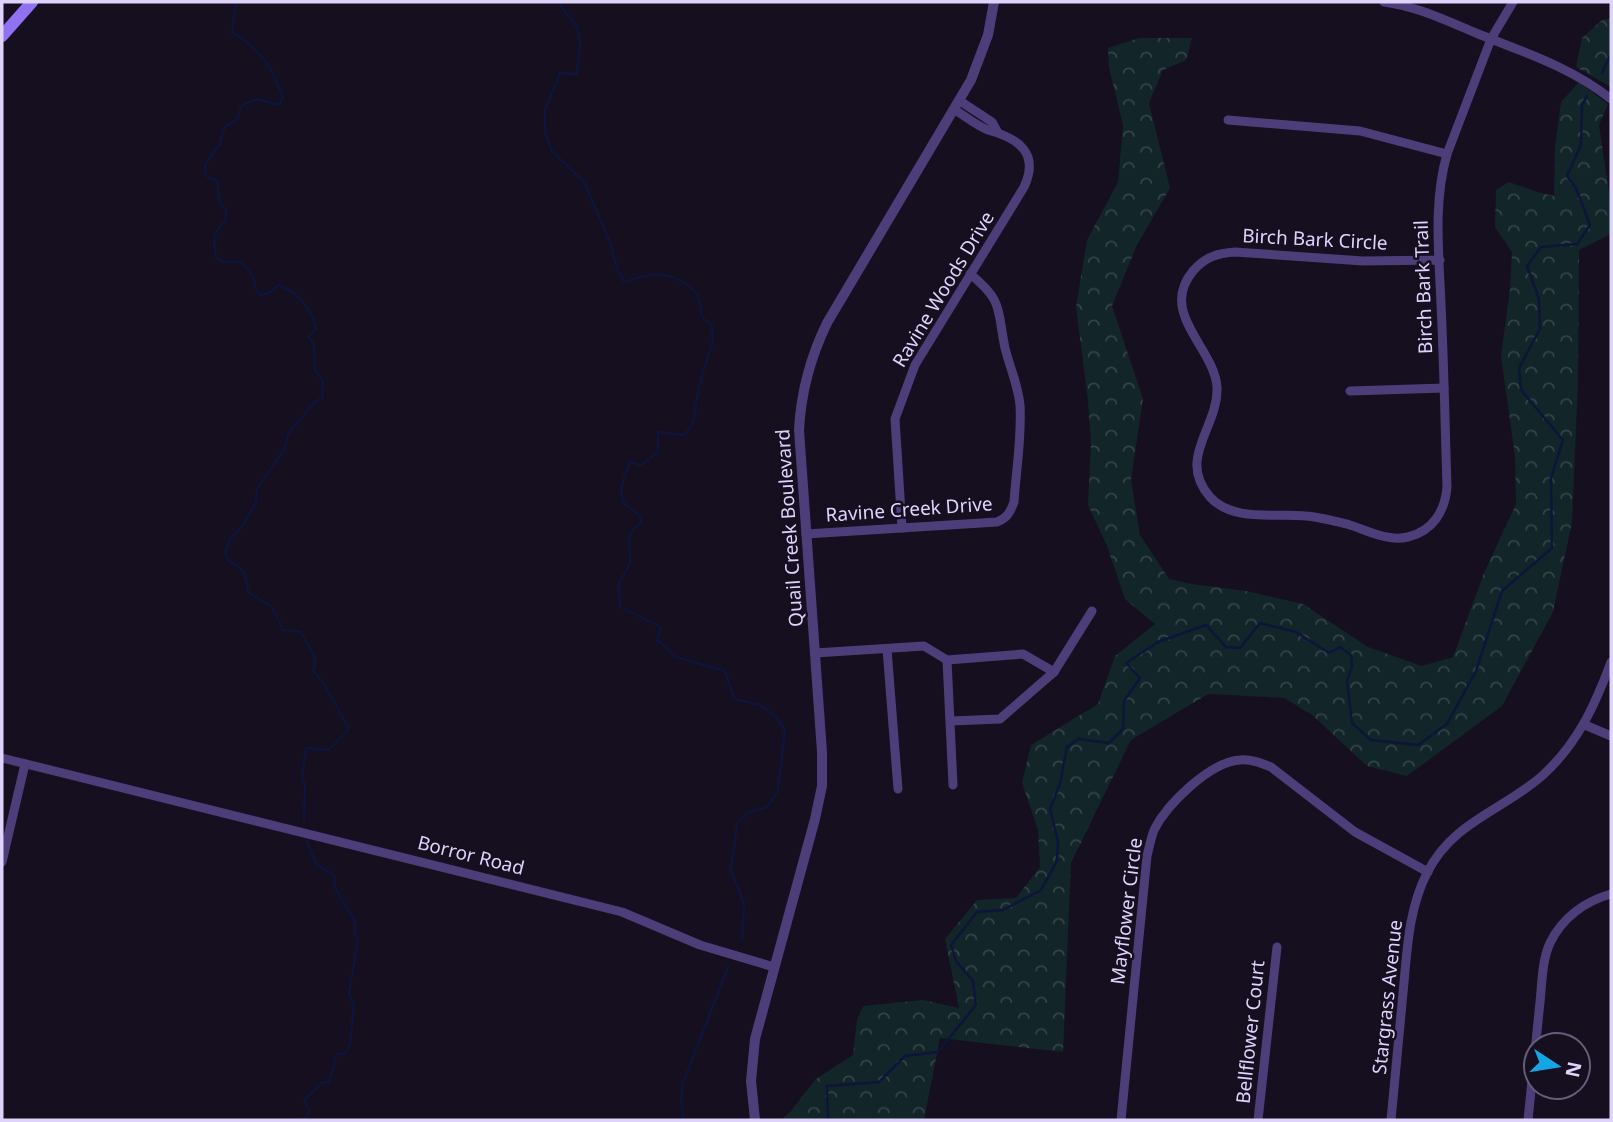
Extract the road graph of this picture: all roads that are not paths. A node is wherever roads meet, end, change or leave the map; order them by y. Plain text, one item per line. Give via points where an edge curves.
1 (32, 2) edge
2 (994, 2) edge
3 (1384, 2) edge
4 (1513, 2) edge
5 (2, 36) edge
6 (1491, 39) junction
7 (1611, 99) edge
8 (957, 105) junction
9 (1228, 120) dead end
10 (1447, 154) junction
11 (1440, 260) junction
12 (970, 274) junction
13 (1444, 388) junction
14 (1350, 391) dead end
15 (902, 528) junction
16 (806, 534) junction
17 (1378, 535) joint
18 (1092, 611) dead end
19 (887, 649) junction
20 (815, 653) junction
21 (947, 660) junction
22 (1611, 662) edge
23 (1054, 672) junction
24 (951, 721) junction
25 (1585, 725) junction
26 (1611, 736) edge
27 (2, 758) edge
28 (25, 764) junction
29 (953, 785) dead end
30 (898, 789) dead end
31 (2, 862) edge
32 (1427, 872) junction
33 (1611, 894) edge
34 (1277, 947) dead end
35 (774, 967) junction
36 (755, 1120) edge
37 (1121, 1120) edge
38 (1258, 1120) edge
39 (1391, 1120) edge
40 (1528, 1120) edge

1 - 5 main road
2 - 8 street, Quail Creek Boulevard via 982,54
3 - 6 street
4 - 6 street, Birch Bark Trail
6 - 7 street via 1555,64
6 - 10 street, Birch Bark Trail
8 - 12 street, Ravine Woods Drive via 986,130 997,131 1026,151 1031,165 1030,175
8 - 16 street, Quail Creek Boulevard via 813,352 800,411
9 - 10 street via 1360,131
10 - 11 street, Birch Bark Trail via 1439,196
11 - 13 street, Birch Bark Trail
11 - 17 street, Birch Bark Circle via 1221,253 1197,266 1184,289 1184,316 1217,387 1213,418 1202,437 1196,463 1203,489 1223,508 1237,512 1308,516
12 - 15 street, Ravine Woods Drive via 915,365 898,405
12 - 15 street, Ravine Creek Drive via 998,303 1014,371 1020,406 1014,502 1010,513 997,522
13 - 14 street
13 - 17 street, Birch Bark Trail via 1447,487 1441,512 1423,531 1411,536
15 - 16 street, Ravine Creek Drive
16 - 20 street, Quail Creek Boulevard
18 - 23 street
19 - 20 street
19 - 21 street via 924,646
19 - 30 street
20 - 35 street, Quail Creek Boulevard via 822,786
21 - 23 street via 1023,654
21 - 24 street
22 - 25 street, Stargrass Avenue
23 - 24 street via 1000,719
24 - 29 street
25 - 26 street
25 - 32 street, Stargrass Avenue via 1542,776 1473,821
27 - 28 street, Borror Road
28 - 31 street
28 - 35 street, Borror Road via 622,912 701,945
32 - 37 street, Mayflower Circle via 1355,832 1261,762 1229,762 1202,777 1166,810 1153,832 1147,856
32 - 39 street, Stargrass Avenue via 1409,934
33 - 40 street via 1574,912 1549,944
34 - 38 street, Bellflower Court
35 - 36 street via 752,1058

